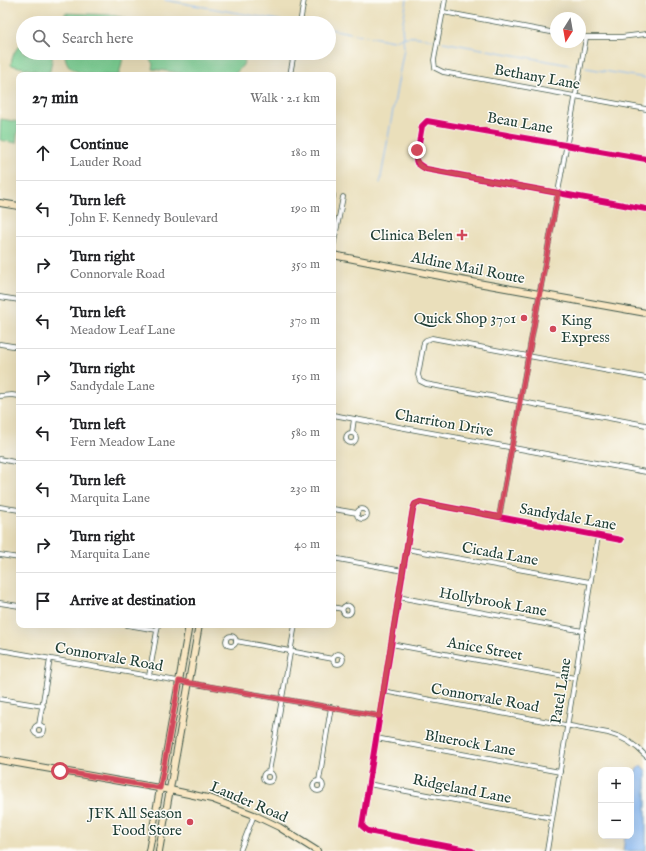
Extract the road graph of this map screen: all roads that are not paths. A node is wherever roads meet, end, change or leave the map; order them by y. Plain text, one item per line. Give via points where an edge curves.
1 (304, 0) edge
2 (445, 0) edge
3 (443, 12) junction
4 (301, 16) edge
5 (550, 32) edge
6 (646, 34) edge
7 (586, 38) edge
8 (584, 48) edge
9 (293, 60) edge
10 (291, 72) edge
11 (575, 96) junction
12 (646, 109) edge
13 (567, 145) junction
14 (646, 159) edge
15 (558, 193) junction
16 (343, 197) dead end
17 (0, 203) edge
18 (16, 206) edge
19 (646, 209) edge
20 (336, 232) edge
21 (336, 256) edge
22 (540, 294) junction
23 (0, 297) edge
24 (16, 300) edge
25 (646, 313) edge
26 (0, 344) edge
27 (16, 347) edge
28 (529, 356) junction
29 (646, 378) edge
30 (0, 396) edge
31 (16, 396) edge
32 (521, 402) junction
33 (336, 416) edge
34 (354, 419) junction
35 (646, 425) edge
36 (352, 433) dead end
37 (512, 448) junction
38 (0, 460) edge
39 (16, 463) edge
40 (646, 472) edge
41 (0, 507) edge
42 (16, 510) edge
43 (336, 510) edge
44 (357, 513) dead end
45 (499, 517) junction
46 (598, 536) junction
47 (621, 540) dead end
48 (406, 549) junction
49 (0, 555) edge
50 (16, 558) edge
51 (336, 559) edge
52 (403, 571) junction
53 (590, 582) junction
54 (398, 597) junction
55 (0, 603) edge
56 (16, 606) edge
57 (336, 608) edge
58 (342, 609) dead end
59 (145, 628) edge
60 (188, 628) edge
61 (198, 628) edge
62 (294, 628) edge
63 (157, 630) joint
64 (583, 631) junction
65 (236, 642) dead end
66 (391, 644) junction
67 (0, 650) edge
68 (290, 651) junction
69 (50, 659) junction
70 (333, 659) dead end
71 (149, 676) junction
72 (575, 678) junction
73 (179, 681) junction
74 (189, 683) junction
75 (383, 692) junction
76 (0, 699) edge
77 (282, 699) junction
78 (42, 706) junction
79 (331, 707) junction
80 (379, 716) junction
81 (39, 725) dead end
82 (567, 725) junction
83 (376, 738) junction
84 (646, 756) edge
85 (0, 760) edge
86 (269, 772) dead end
87 (560, 772) junction
88 (319, 781) dead end
89 (368, 784) junction
90 (160, 788) junction
91 (170, 790) junction
92 (254, 815) junction
93 (552, 818) junction
94 (149, 851) edge
95 (159, 851) edge
96 (240, 851) edge
97 (317, 851) edge
98 (472, 851) edge
99 (547, 851) edge

1 - 4 street
2 - 3 street
3 - 5 street
3 - 11 street, Bethany Lane via 434,58 435,68 443,72
6 - 7 street
8 - 11 street
9 - 10 street
11 - 12 street, Bethany Lane
11 - 13 street
13 - 14 street, Beau Lane
13 - 15 street
13 - 15 street, Beau Lane via 427,121 422,126 416,157 417,163 426,169
15 - 19 street
15 - 22 street
16 - 20 street
17 - 18 main road
21 - 22 main road, Aldine Mail Route
22 - 25 main road, Aldine Mail Route
22 - 28 street
23 - 24 street
26 - 27 street
28 - 29 street
28 - 32 street
28 - 32 street via 432,338 424,342 420,360 418,379 422,383
30 - 31 street
32 - 35 street
32 - 37 street
33 - 34 street, Charriton Drive
34 - 36 street
34 - 37 street, Charriton Drive
37 - 40 street, Charriton Drive
37 - 45 street
38 - 39 street
41 - 42 street
43 - 44 street
45 - 46 street, Sandydale Lane
45 - 48 street, Sandydale Lane via 420,502 413,508
46 - 47 street, Sandydale Lane
46 - 53 street, Patel Lane
48 - 52 street
48 - 53 street, Cicada Lane
49 - 50 street
51 - 52 street
52 - 54 street
53 - 64 street, Patel Lane
54 - 64 street, Hollybrook Lane
54 - 66 street
55 - 56 street
57 - 58 street
59 - 63 street
60 - 73 main road
61 - 74 main road
62 - 68 street
63 - 71 street
64 - 72 street, Patel Lane
65 - 68 street
66 - 72 street, Anice Street
66 - 75 street
67 - 69 street, Connorvale Road
68 - 70 street
68 - 77 street
69 - 71 street, Connorvale Road
69 - 78 street
71 - 73 street, Connorvale Road
72 - 82 street, Patel Lane
73 - 74 street, Connorvale Road
73 - 90 main road
74 - 77 street, Connorvale Road
74 - 91 main road
75 - 80 street
75 - 82 street, Connorvale Road
76 - 78 street
77 - 79 street, Connorvale Road
77 - 86 street
78 - 81 street
79 - 80 street, Connorvale Road
79 - 88 street
80 - 83 street
82 - 84 street, Connorvale Road via 620,736 632,742
82 - 87 street, Patel Lane
83 - 87 street, Bluerock Lane
83 - 89 street
85 - 90 main road, Lauder Road
87 - 93 street, Patel Lane
89 - 93 street, Ridgeland Lane
89 - 98 street via 362,822 364,829
90 - 91 main road, Lauder Road
90 - 94 main road
91 - 92 main road, Lauder Road via 212,799
91 - 95 main road
92 - 96 street
92 - 97 main road, Lauder Road
93 - 99 street, Patel Lane

